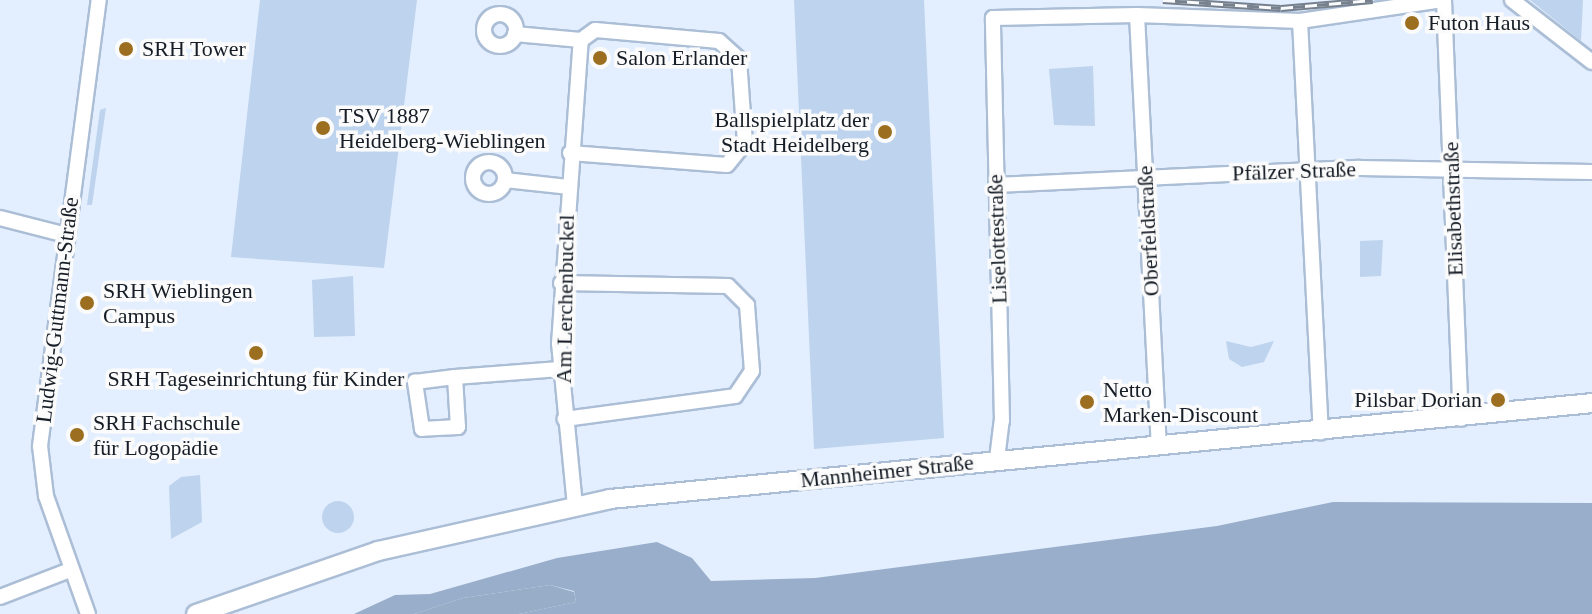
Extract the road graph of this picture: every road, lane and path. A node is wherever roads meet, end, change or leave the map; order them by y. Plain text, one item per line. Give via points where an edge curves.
1 (99, 0) edge
2 (1443, 0) edge
3 (1512, 0) edge
4 (1137, 15) junction
5 (1300, 21) junction
6 (515, 34) dead end
7 (581, 40) junction
8 (1592, 62) edge
9 (570, 153) junction
10 (1451, 168) junction
11 (1309, 170) junction
12 (1592, 172) edge
13 (1145, 175) junction
14 (505, 180) dead end
15 (996, 185) junction
16 (568, 187) junction
17 (0, 218) edge
18 (66, 235) junction
19 (561, 283) junction
20 (560, 369) junction
21 (455, 377) dead end
22 (1592, 403) edge
23 (565, 419) junction
24 (1461, 419) junction
25 (1321, 432) junction
26 (1159, 446) junction
27 (997, 459) junction
28 (575, 506) junction
29 (70, 570) junction
30 (0, 597) edge
31 (88, 614) edge
32 (196, 614) edge

1 - 18 street, Ludwig-Guttmann-Straße
2 - 5 street
2 - 10 street, Elisabethstraße
3 - 8 street
4 - 5 street
4 - 13 street, Oberfeldstraße
4 - 15 street, Liselottestraße via 993,18
5 - 11 street
6 - 7 street
7 - 9 street, Am Lerchenbuckel
7 - 9 street via 595,30 719,41 739,59 745,143 727,165
9 - 16 street, Am Lerchenbuckel
10 - 11 street, Pfälzer Straße
10 - 12 street, Pfälzer Straße
10 - 24 street, Elisabethstraße
11 - 13 street, Pfälzer Straße
11 - 25 street
13 - 15 street, Pfälzer Straße
13 - 26 street, Oberfeldstraße
14 - 16 street, Am Lerchenbuckel
15 - 27 street, Liselottestraße via 1002,421
16 - 19 street, Am Lerchenbuckel
17 - 18 street
18 - 29 street, Ludwig-Guttmann-Straße via 40,446 46,496
19 - 20 street, Am Lerchenbuckel
19 - 23 street via 728,286 747,305 752,371 735,396
20 - 21 street
20 - 23 street, Am Lerchenbuckel
22 - 24 street, Mannheimer Straße
23 - 28 street, Am Lerchenbuckel
24 - 25 street, Mannheimer Straße
25 - 26 street, Mannheimer Straße
26 - 27 street, Mannheimer Straße
27 - 28 street, Mannheimer Straße
28 - 32 street, Mannheimer Straße via 378,551
29 - 30 street
29 - 31 street, Ludwig-Guttmann-Straße

